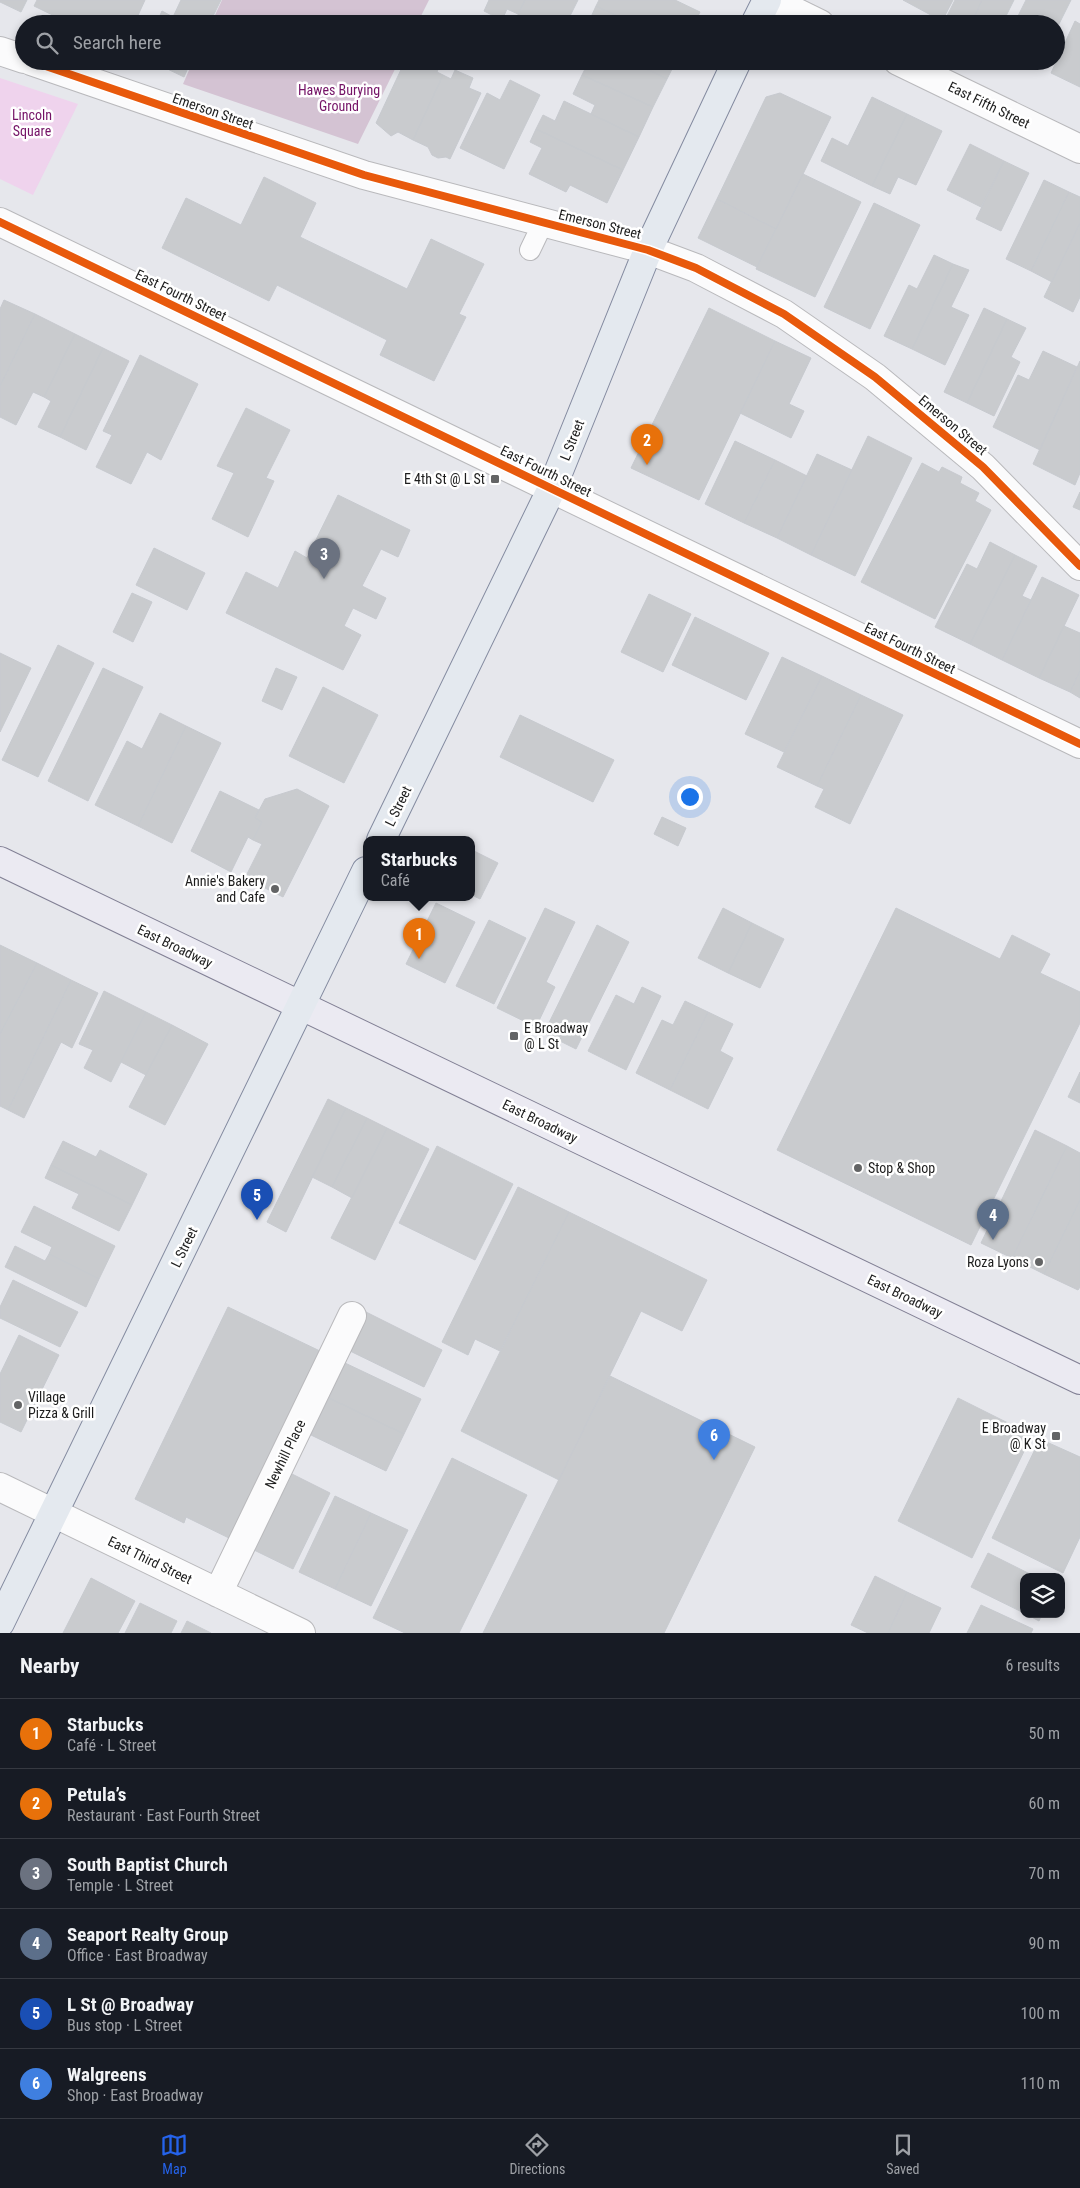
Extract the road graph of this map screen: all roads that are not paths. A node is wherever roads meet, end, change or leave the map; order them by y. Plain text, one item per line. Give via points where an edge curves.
1 (769, 0) edge
2 (760, 15) edge
3 (801, 15) edge
4 (0, 51) edge
5 (15, 56) edge
6 (57, 70) edge
7 (733, 70) edge
8 (917, 70) edge
9 (1080, 149) edge
10 (0, 222) edge
11 (543, 223) junction
12 (530, 250) dead end
13 (648, 250) junction
14 (552, 488) junction
15 (1080, 566) edge
16 (1080, 744) edge
17 (383, 836) edge
18 (0, 861) edge
19 (363, 876) edge
20 (300, 1007) junction
21 (352, 1316) dead end
22 (1080, 1380) edge
23 (0, 1487) edge
24 (53, 1514) junction
25 (218, 1593) junction
26 (0, 1623) edge
27 (268, 1626) edge
28 (301, 1633) edge

1 - 2 main road
1 - 3 street
4 - 5 street
6 - 11 street, Emerson Street via 364,175
7 - 13 main road, L Street
8 - 9 street, East Fifth Street
10 - 14 street, East Fourth Street
11 - 12 lane
11 - 13 street, Emerson Street
13 - 14 main road, L Street
13 - 15 street, Emerson Street via 696,268 755,298 849,358 983,468
14 - 16 street, East Fourth Street
14 - 17 main road, L Street
18 - 20 main road, East Broadway
19 - 20 main road, L Street
20 - 22 main road, East Broadway
20 - 24 main road, L Street
21 - 25 street, Newhill Place
23 - 24 street, East Third Street
24 - 25 street, East Third Street
24 - 26 main road, L Street
25 - 27 street, East Third Street
27 - 28 street, East Third Street

